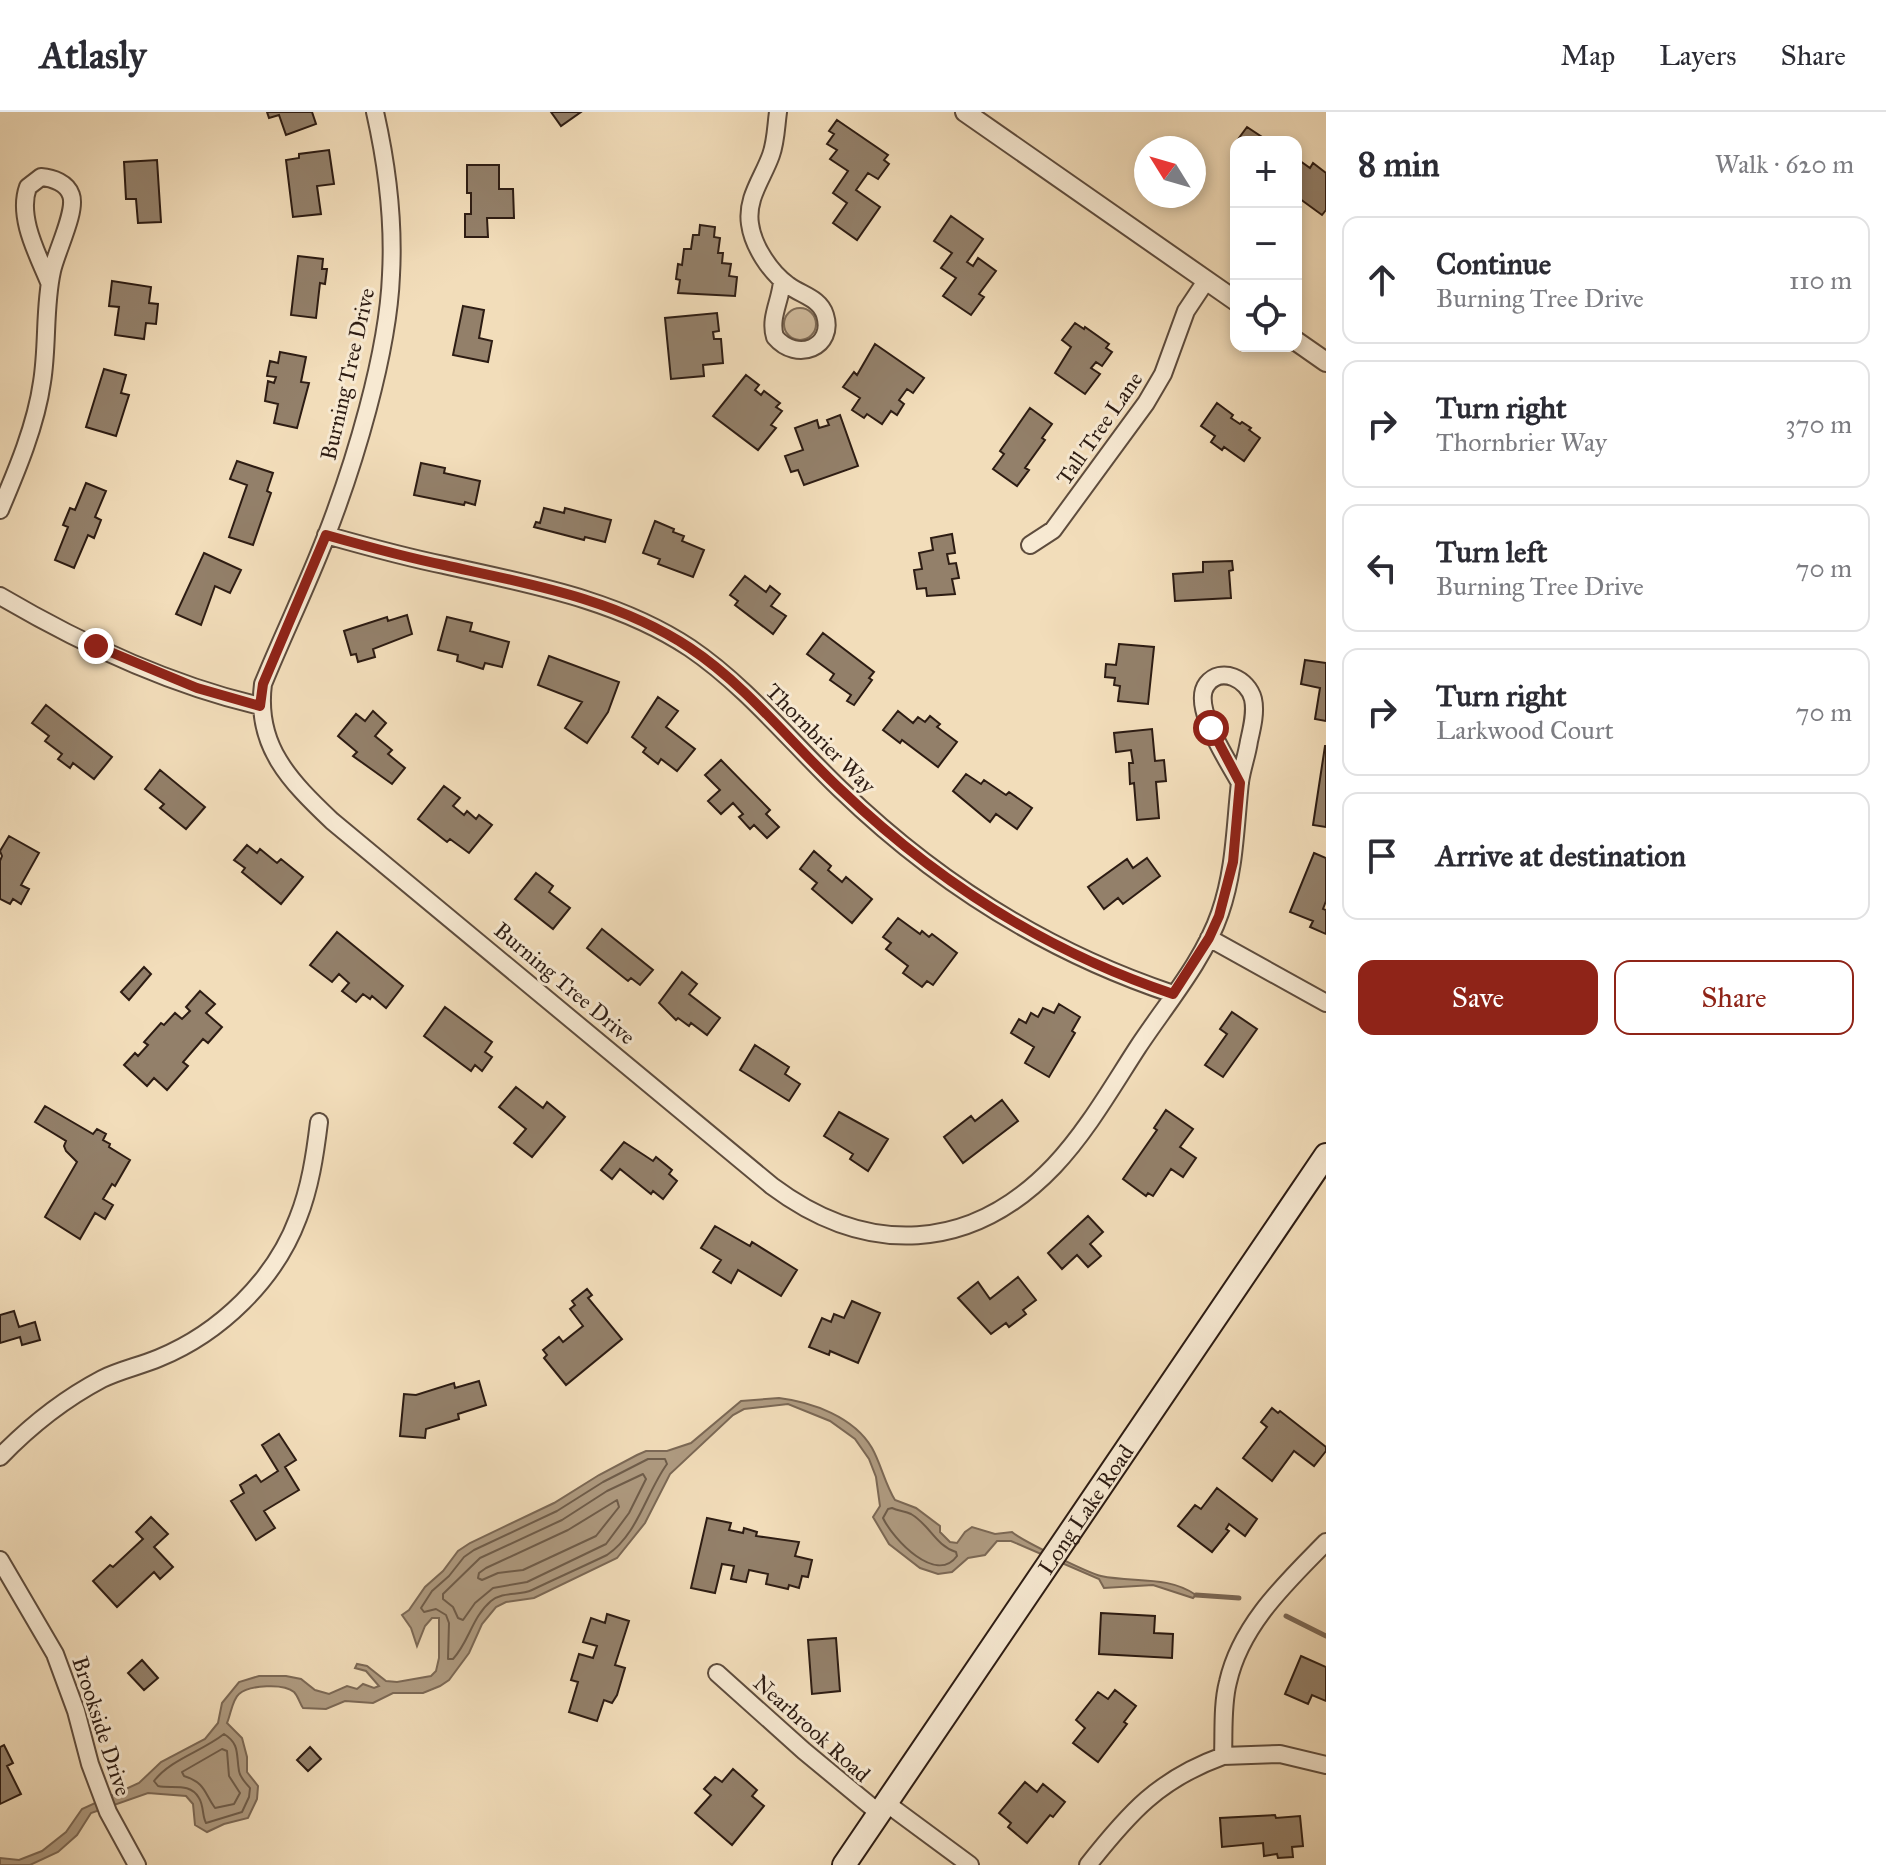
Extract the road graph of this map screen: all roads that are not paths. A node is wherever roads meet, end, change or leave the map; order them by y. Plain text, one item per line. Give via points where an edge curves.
1 (375, 112) edge
2 (778, 112) edge
3 (965, 112) edge
4 (782, 281) dead end
5 (1206, 281) junction
6 (49, 282) junction
7 (1230, 297) edge
8 (1302, 345) edge
9 (1326, 362) edge
10 (0, 510) edge
11 (326, 535) junction
12 (1030, 545) dead end
13 (0, 596) edge
14 (260, 706) junction
15 (1240, 783) junction
16 (1209, 938) junction
17 (1173, 994) junction
18 (1326, 1003) edge
19 (319, 1122) dead end
20 (1326, 1155) edge
21 (0, 1457) edge
22 (1326, 1542) edge
23 (0, 1560) edge
24 (717, 1673) dead end
25 (1223, 1756) junction
26 (1326, 1765) edge
27 (883, 1808) junction
28 (137, 1865) edge
29 (844, 1865) edge
30 (970, 1865) edge
31 (1088, 1865) edge

1 - 11 street, Burning Tree Drive via 388,190 391,277 368,404
2 - 4 street via 773,151 755,189 749,222 760,253
3 - 5 street
5 - 7 street
5 - 12 street, Tall Tree Lane via 1186,311 1163,374 1146,403 1053,530
6 - 6 street via 24,204 28,187 41,177 65,185 73,205
6 - 10 street via 42,386
8 - 9 street
11 - 14 street, Burning Tree Drive via 263,684
11 - 17 street, Thornbrier Way via 580,598 669,635 718,670 842,792 949,881 1047,941
13 - 14 street via 143,667
14 - 17 street, Burning Tree Drive via 279,761 332,821 772,1186 850,1228 895,1235 946,1232 986,1218 1022,1195 1080,1135
15 - 15 street, Burning Tree Drive via 1253,702 1244,684 1225,675 1206,685 1201,703
15 - 16 street, Burning Tree Drive via 1233,862
16 - 17 street, Burning Tree Drive
16 - 18 street
19 - 21 street via 299,1217 270,1270 244,1301 182,1347 102,1379 67,1401
20 - 27 main road, Long Lake Road
22 - 25 street via 1268,1604 1239,1649 1227,1685
23 - 28 street, Brookside Drive via 55,1654 108,1812
24 - 27 street, Nearbrook Road via 814,1760
25 - 26 street via 1280,1754
25 - 31 street via 1160,1787 1133,1810
27 - 29 main road, Long Lake Road
27 - 30 street, Nearbrook Road

